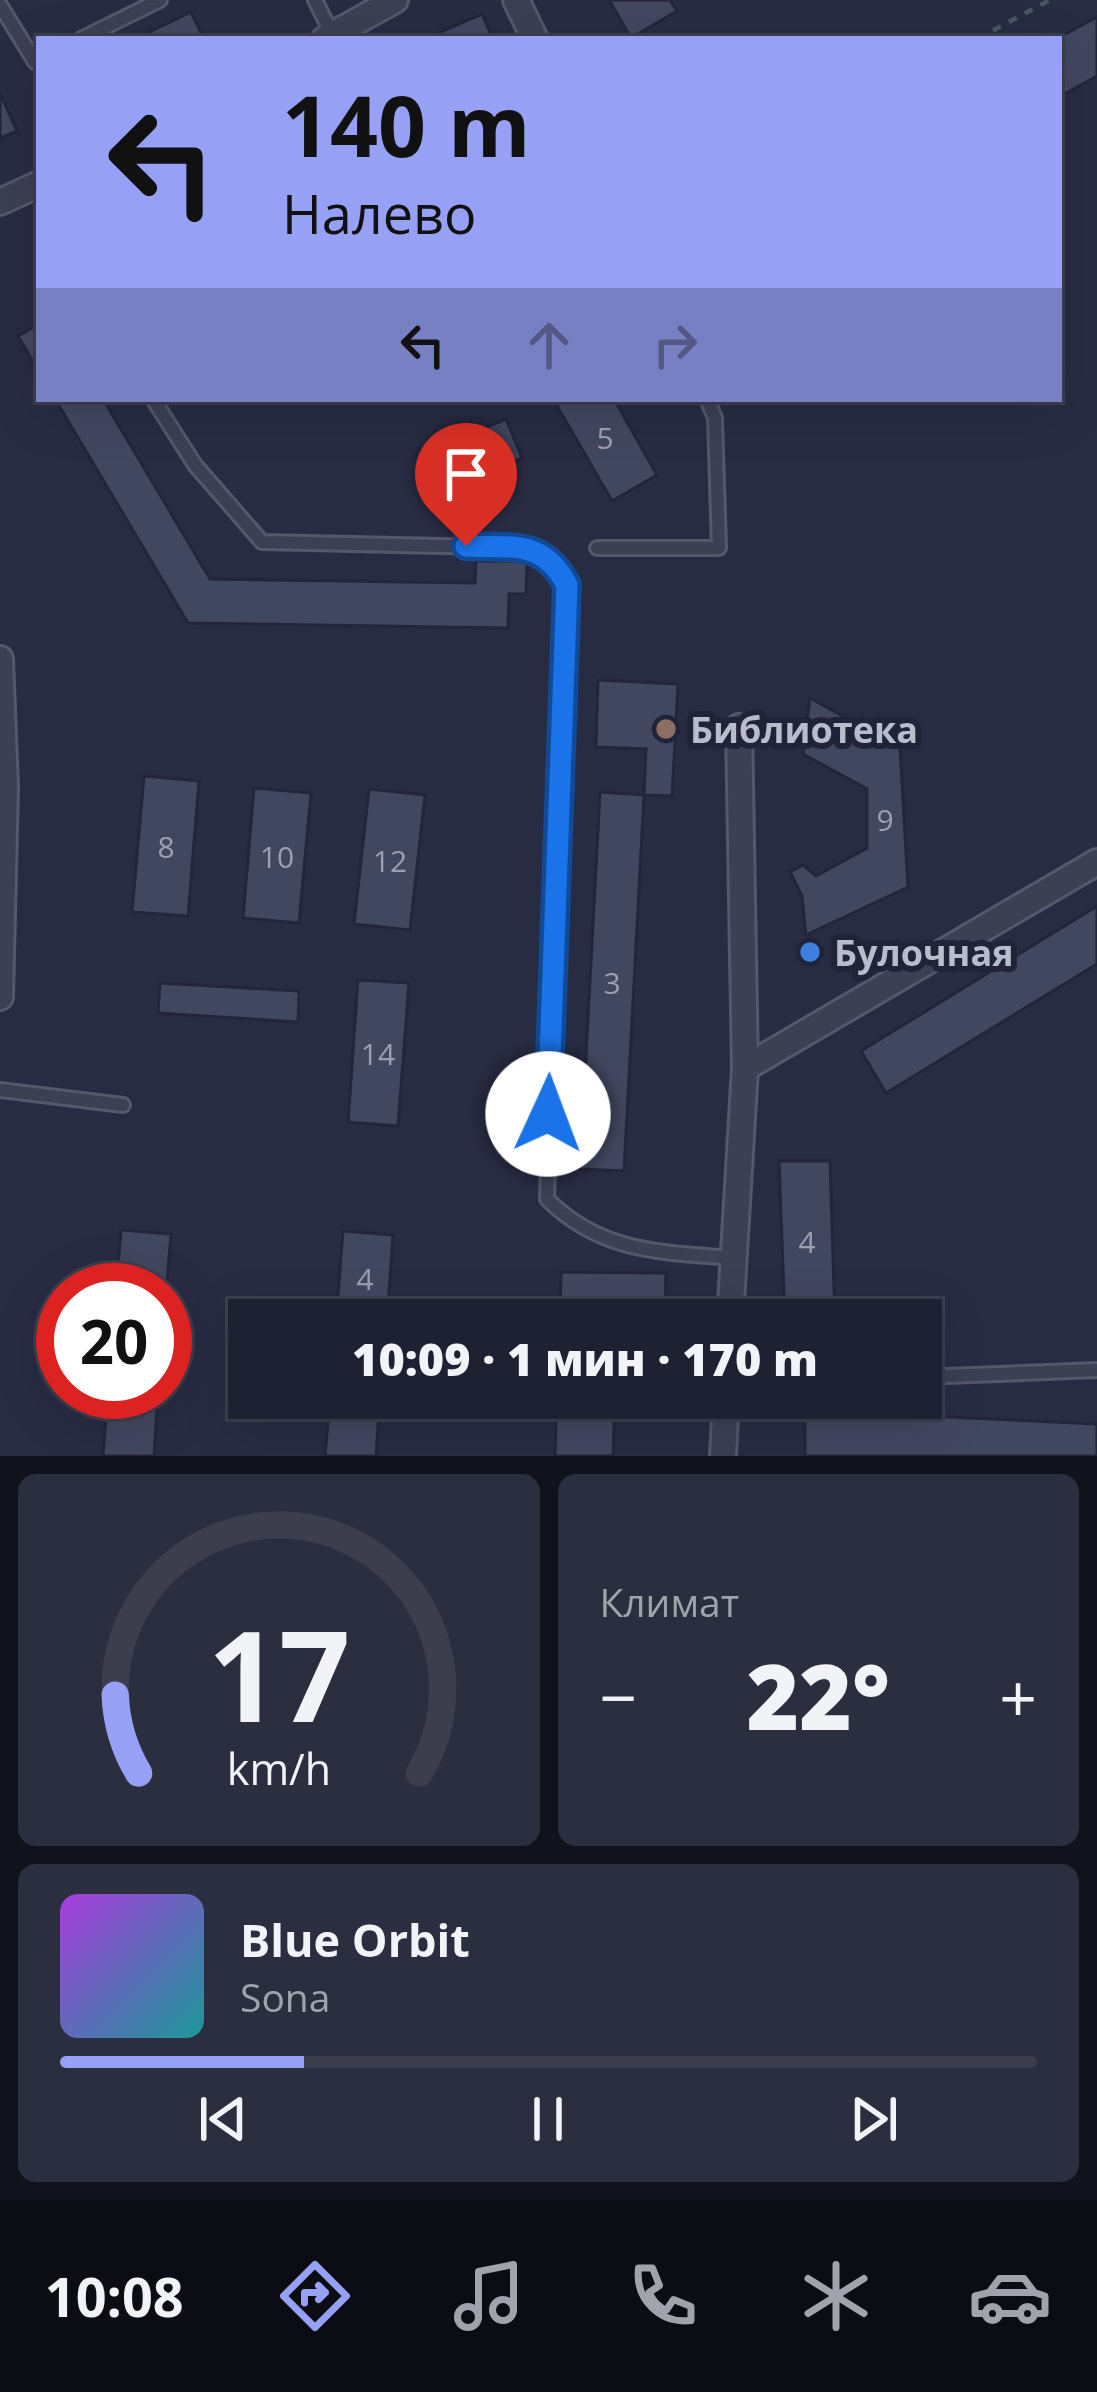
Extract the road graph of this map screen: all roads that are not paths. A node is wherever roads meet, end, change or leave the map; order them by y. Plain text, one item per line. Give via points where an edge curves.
1 (160, 0) edge
2 (314, 0) edge
3 (395, 0) edge
4 (516, 0) edge
5 (0, 5) edge
6 (87, 36) edge
7 (329, 36) edge
8 (331, 36) edge
9 (534, 36) edge
10 (36, 62) edge
11 (36, 185) edge
12 (0, 202) edge
13 (155, 402) edge
14 (707, 402) edge
15 (597, 548) dead end
16 (0, 659) edge
17 (739, 727) dead end
18 (1097, 862) edge
19 (0, 997) edge
20 (745, 1068) junction
21 (0, 1090) edge
22 (123, 1105) dead end
23 (734, 1258) junction
24 (731, 1299) edge
25 (1097, 1370) edge
26 (942, 1376) edge
27 (725, 1419) edge
28 (723, 1456) edge

1 - 6 lane
2 - 7 lane
3 - 8 street
4 - 9 street
5 - 10 lane
11 - 12 street
13 - 23 lane via 195,465 262,542 533,548 557,566 567,585 547,1199 571,1224 633,1250
14 - 15 lane via 715,418 719,548
16 - 19 street
17 - 20 street
18 - 20 street
20 - 23 street
21 - 22 lane
23 - 24 street
25 - 26 lane
27 - 28 street

